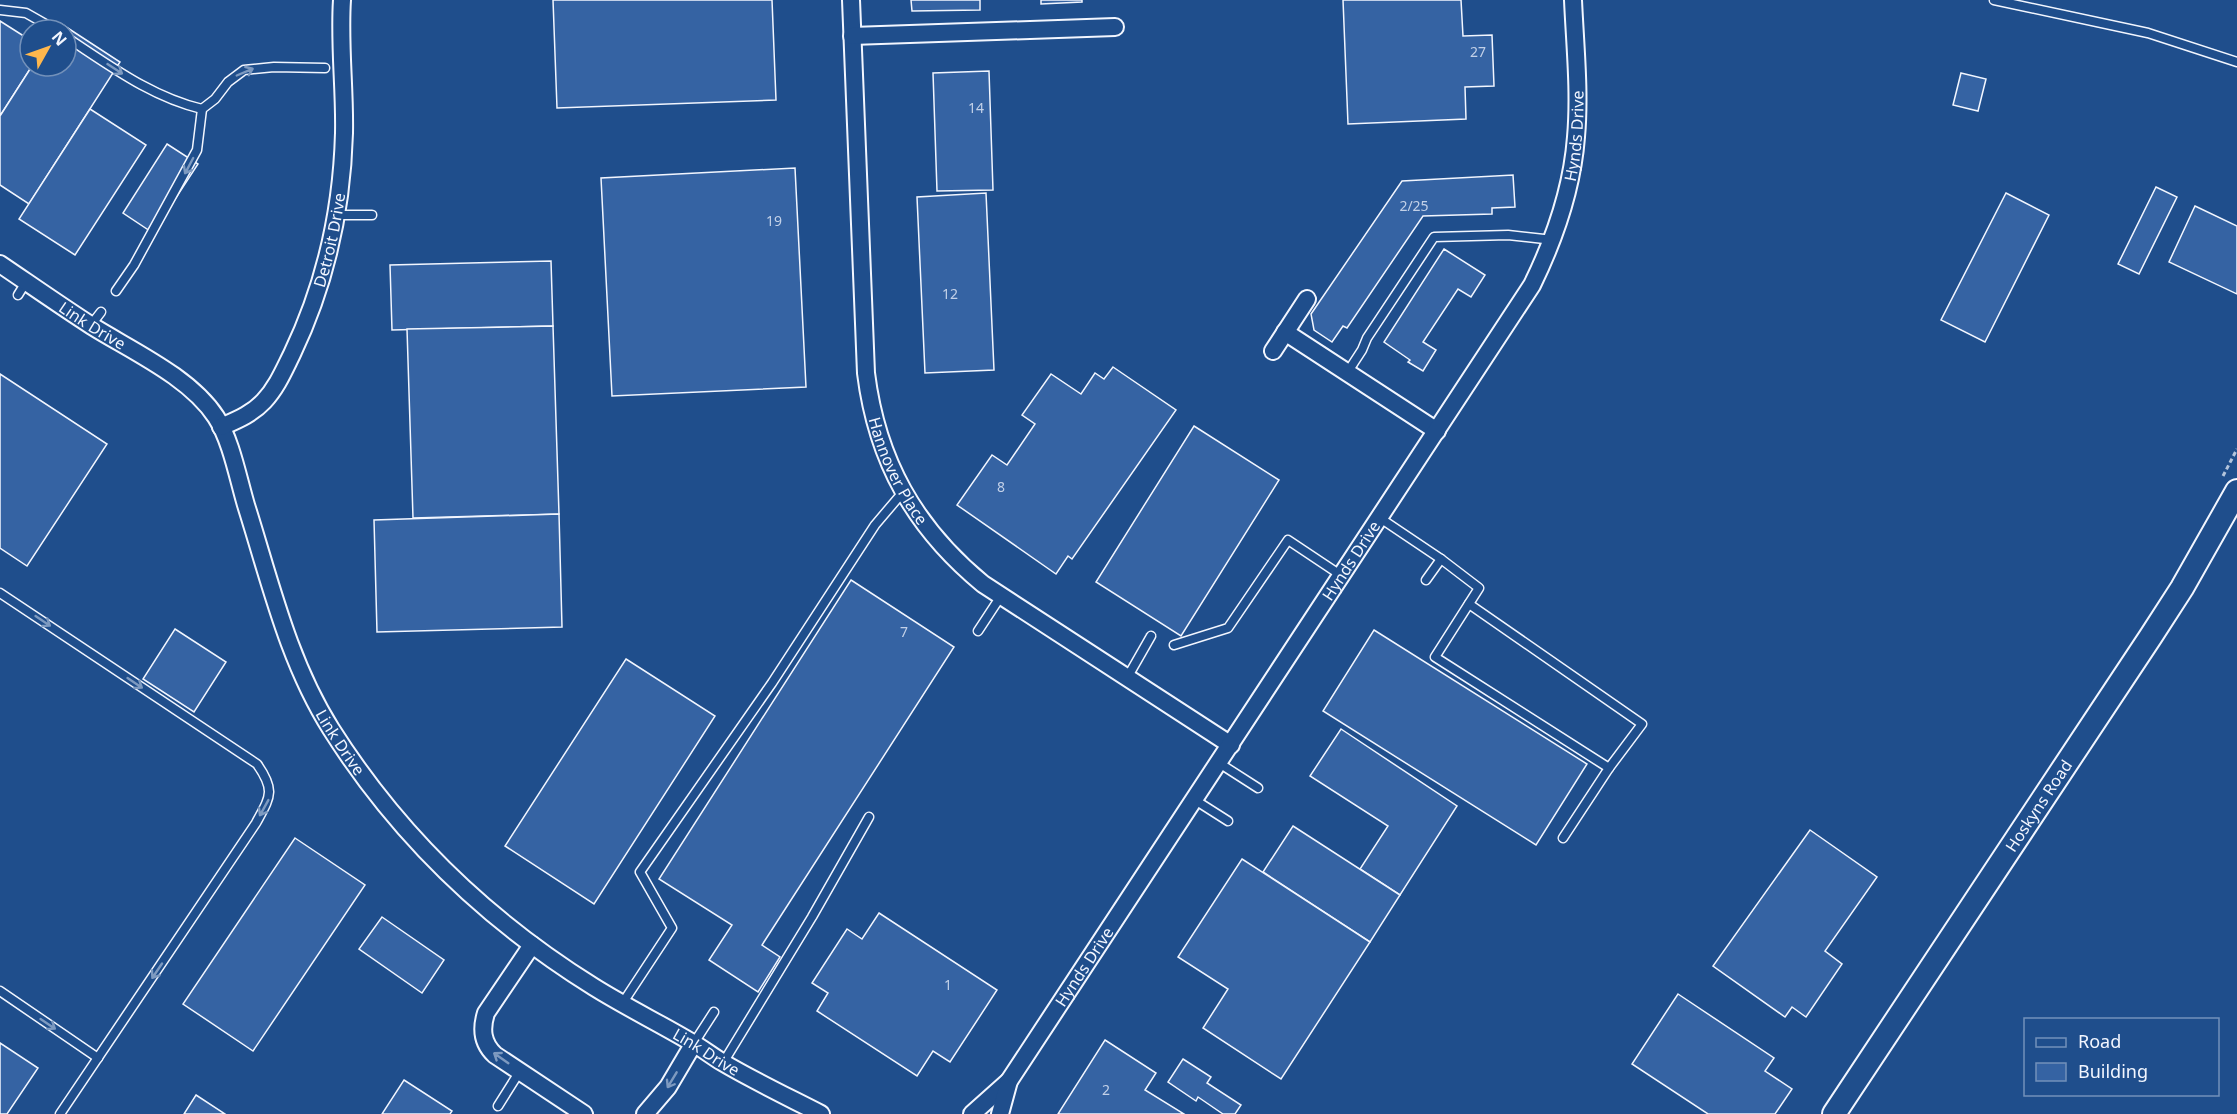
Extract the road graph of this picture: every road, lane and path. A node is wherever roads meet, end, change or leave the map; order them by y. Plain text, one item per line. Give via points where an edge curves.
1 (851, 0) edge
2 (1573, 0) edge
3 (1994, 0) edge
4 (340, 4) edge
5 (0, 10) edge
6 (35, 18) edge
7 (1114, 27) dead end
8 (852, 36) junction
9 (78, 45) edge
10 (2237, 62) edge
11 (325, 68) dead end
12 (202, 110) junction
13 (336, 214) junction
14 (372, 215) dead end
15 (1552, 240) junction
16 (0, 264) edge
17 (116, 291) dead end
18 (1307, 299) dead end
19 (1285, 332) junction
20 (1273, 351) dead end
21 (1347, 373) junction
22 (221, 427) junction
23 (1437, 431) junction
24 (2237, 491) edge
25 (903, 492) junction
26 (1380, 518) junction
27 (1441, 559) junction
28 (1342, 576) junction
29 (1426, 580) dead end
30 (0, 592) edge
31 (1001, 596) junction
32 (1469, 604) junction
33 (978, 631) dead end
34 (1151, 636) dead end
35 (1174, 645) dead end
36 (1127, 678) junction
37 (1232, 745) junction
38 (1219, 763) junction
39 (1610, 768) junction
40 (1258, 788) dead end
41 (1195, 800) junction
42 (869, 817) dead end
43 (1228, 821) dead end
44 (1563, 838) dead end
45 (532, 945) junction
46 (0, 992) edge
47 (622, 1004) junction
48 (714, 1012) dead end
49 (694, 1043) junction
50 (98, 1058) junction
51 (723, 1062) junction
52 (520, 1071) junction
53 (1009, 1081) junction
54 (498, 1106) dead end
55 (574, 1111) edge
56 (60, 1114) edge
57 (645, 1114) edge
58 (821, 1114) edge
59 (972, 1114) edge
60 (1000, 1114) edge
61 (1834, 1114) edge

1 - 8 street, Hannover Place
2 - 15 street, Hynds Drive via 1576,136 1566,198
3 - 10 lane via 2148,33
4 - 13 street, Detroit Drive via 344,132
5 - 6 lane
7 - 8 street
8 - 25 street, Hannover Place via 866,373 878,432
9 -> 12 lane via 163,97
12 -> 11 lane via 244,70
12 -> 17 lane via 197,150
13 - 14 lane
13 - 22 street, Detroit Drive via 316,295 282,376 254,410
15 - 21 lane via 1508,235 1434,237
15 - 23 street, Hynds Drive via 1516,312
16 - 22 street, Link Drive via 22,288 96,319 203,401
18 - 19 street
19 - 20 street
19 - 21 street
21 - 23 street
22 - 45 street, Link Drive via 290,645 330,727 369,785 413,838 482,906
23 - 26 street, Hynds Drive
24 - 61 main road, Hoskyns Road via 2151,636
25 - 31 street, Hannover Place via 949,554
25 - 47 lane via 875,525 640,872 672,928
26 - 27 lane
26 - 28 street, Hynds Drive
27 - 29 lane
27 - 32 lane via 1479,588
28 - 35 lane via 1288,540 1228,628
28 - 37 street, Hynds Drive
30 -> 50 lane via 257,764 267,778 270,798 256,823
31 - 33 lane
31 - 36 street, Hannover Place
32 - 39 lane via 1642,724
32 - 39 lane via 1435,657
34 - 36 lane
36 - 37 street, Hannover Place
37 - 38 street, Hynds Drive
38 - 40 lane
38 - 41 street, Hynds Drive
39 - 44 lane
41 - 43 lane
41 - 53 street, Hynds Drive
42 - 51 lane
45 - 47 street, Link Drive
52 -> 45 street via 489,1050 483,1023 493,1001
46 -> 50 lane
47 - 49 street, Link Drive
48 - 49 lane
49 - 51 street, Link Drive
49 -> 57 street via 668,1087
50 - 56 lane
51 - 58 street, Link Drive
52 - 54 lane
52 - 55 street
53 - 59 street, Hynds Drive
53 - 60 street, Hynds Drive

